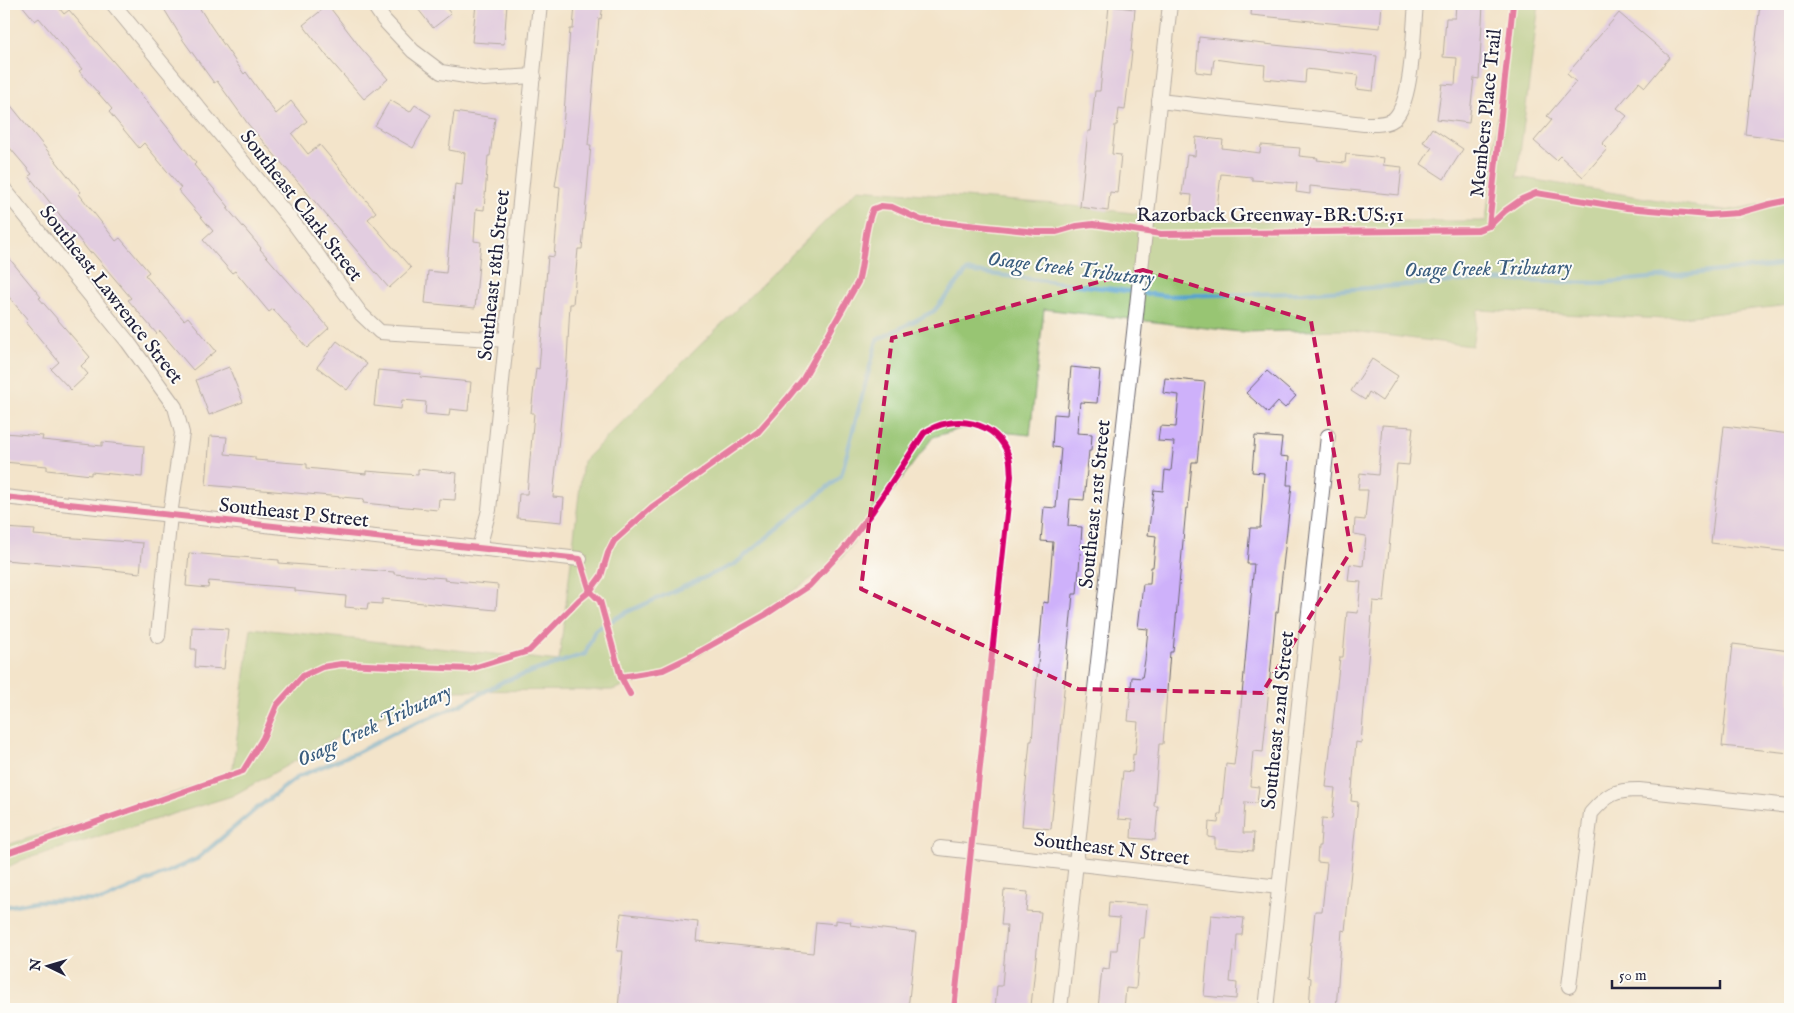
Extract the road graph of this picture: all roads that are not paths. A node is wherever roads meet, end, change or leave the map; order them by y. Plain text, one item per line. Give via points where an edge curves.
1 (113, 4) edge
2 (373, 4) edge
3 (540, 4) edge
4 (1170, 4) edge
5 (1416, 4) edge
6 (534, 76) junction
7 (1159, 101) junction
8 (4, 189) edge
9 (507, 340) junction
10 (1328, 436) dead end
11 (4, 497) edge
12 (170, 515) junction
13 (479, 548) junction
14 (580, 559) dead end
15 (158, 636) dead end
16 (1790, 806) edge
17 (940, 848) dead end
18 (1076, 864) junction
19 (1279, 887) junction
20 (1568, 986) dead end
21 (1060, 1009) edge
22 (1266, 1009) edge

1 - 9 street, Southeast Clark Street via 296,226 361,314 380,332
2 - 6 street via 413,51 442,72 484,79
3 - 6 street, Southeast 18th Street
4 - 7 street, Southeast 21st Street
5 - 7 street via 1407,94 1393,120 1364,124
6 - 9 street, Southeast 18th Street
7 - 18 street, Southeast 21st Street
8 - 12 street, Southeast Lawrence Street via 128,342 175,406 182,433
9 - 13 street, Southeast 18th Street via 489,510
10 - 19 street, Southeast 22nd Street
11 - 12 street, Southeast P Street
12 - 13 street, Southeast P Street
12 - 15 street, Southeast Lawrence Street
13 - 14 street, Southeast P Street
16 - 20 street via 1639,790 1621,790 1604,798 1591,812
17 - 18 street, Southeast N Street
18 - 19 street, Southeast N Street
18 - 21 street, Southeast 21st Street
19 - 22 street, Southeast 22nd Street

